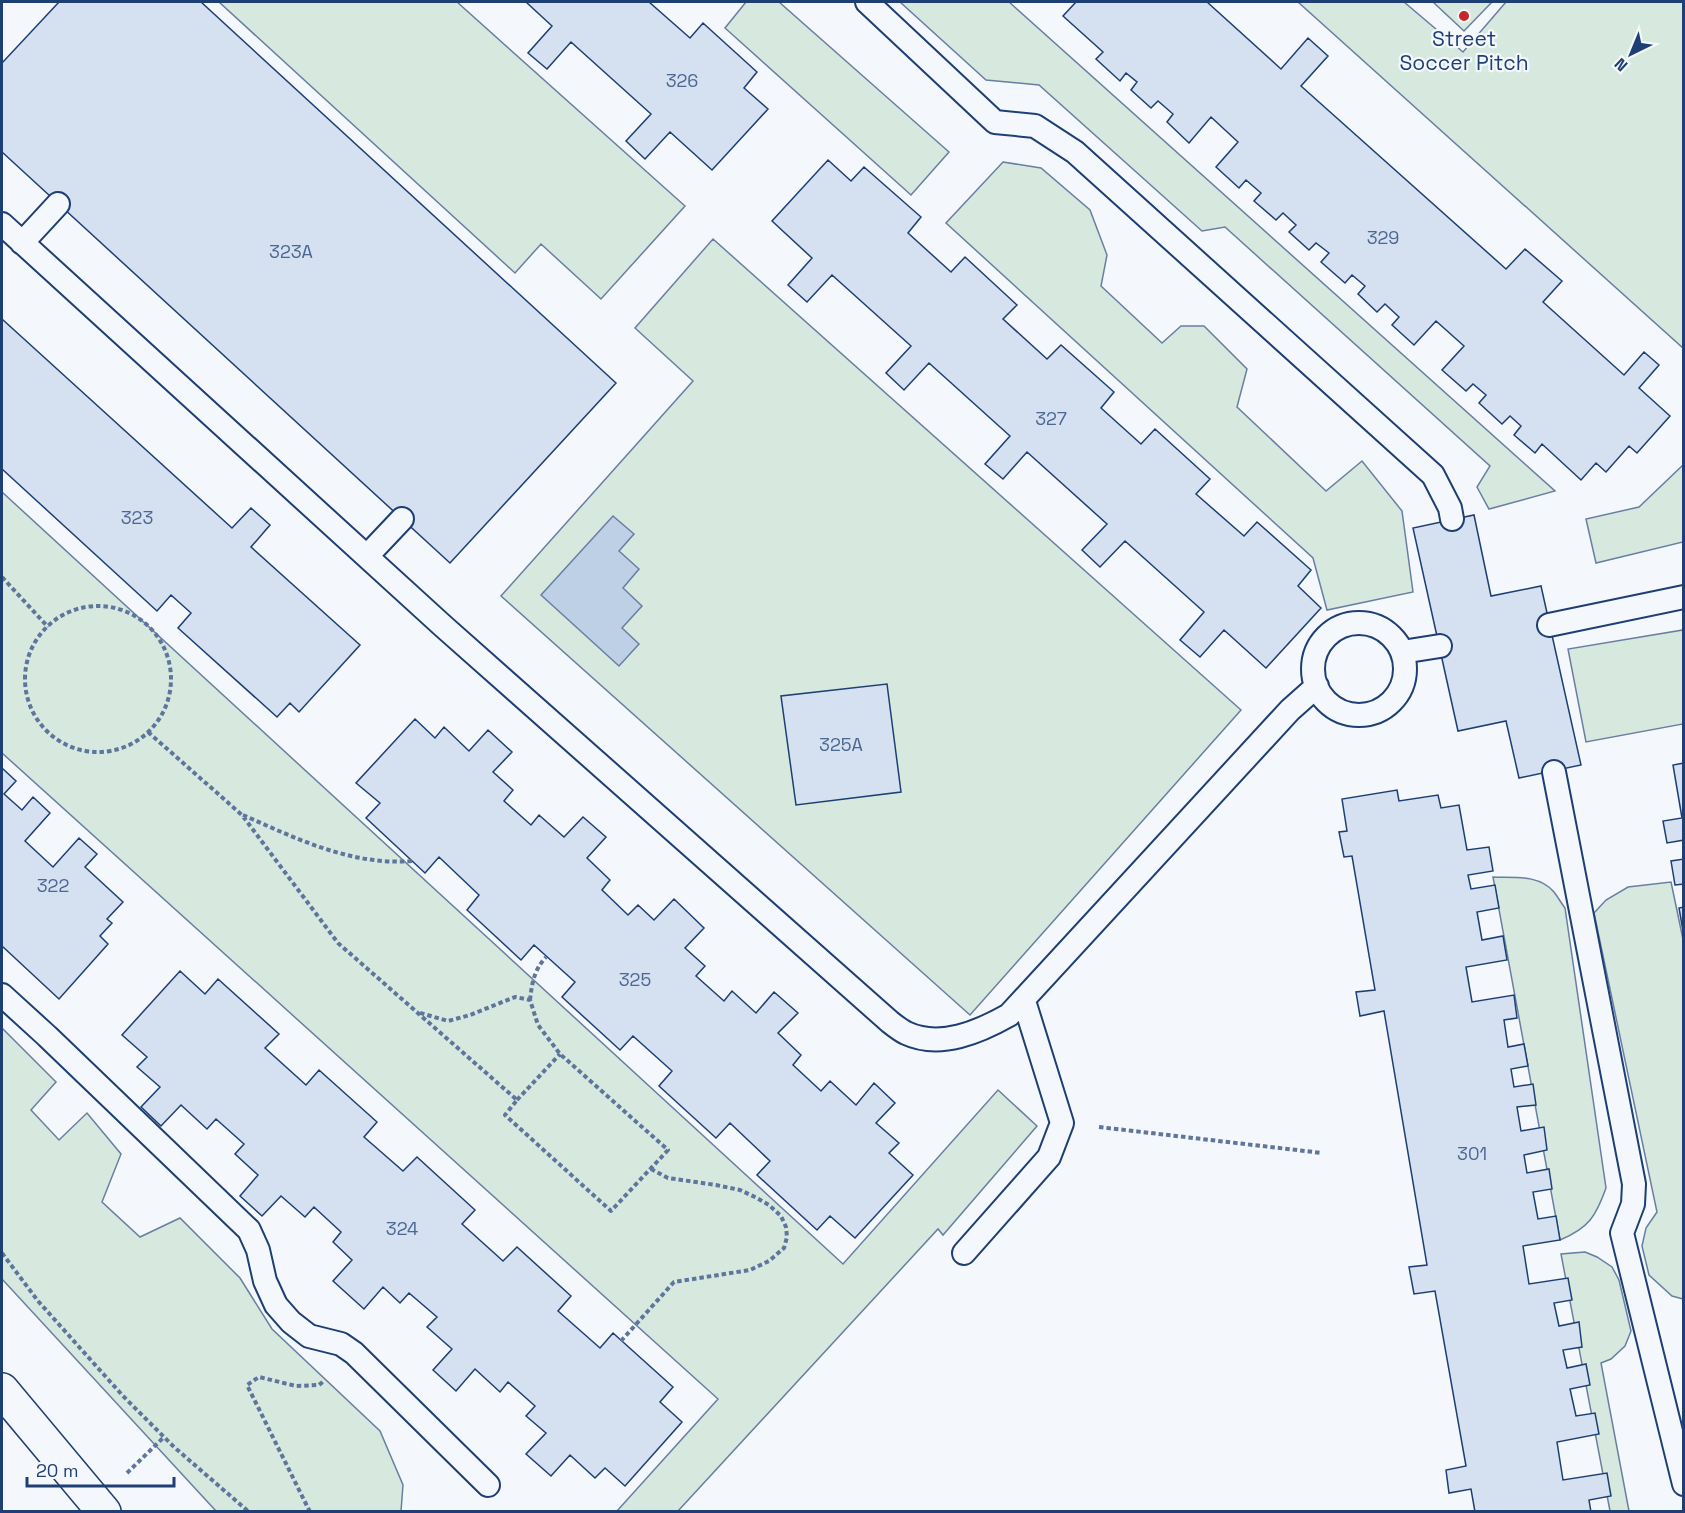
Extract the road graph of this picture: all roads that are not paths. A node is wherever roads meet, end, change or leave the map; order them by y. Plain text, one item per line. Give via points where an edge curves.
1 (867, 2) edge
2 (58, 204) dead end
3 (2, 224) edge
4 (22, 243) junction
5 (402, 519) dead end
6 (1452, 519) dead end
7 (367, 556) junction
8 (1683, 597) edge
9 (1549, 625) dead end
10 (1440, 646) dead end
11 (1402, 652) junction
12 (1317, 686) junction
13 (1554, 772) dead end
14 (2, 995) edge
15 (1024, 1001) junction
16 (964, 1253) dead end
17 (2, 1390) edge
18 (1683, 1484) edge
19 (488, 1485) dead end
20 (104, 1512) edge

1 - 6 lane via 995,122 1035,126 1075,152 1433,475
2 - 4 lane
3 - 4 lane
4 - 7 lane
5 - 7 lane
7 - 15 lane via 906,1033 922,1038 954,1038 974,1033 1009,1015
8 - 9 lane
10 - 11 lane
11 - 12 lane via 1380,628 1349,624 1323,641 1315,655 1313,671
11 - 12 lane via 1404,683 1384,708 1353,715 1325,700
12 - 15 lane via 1290,710
13 - 18 lane via 1634,1184 1633,1204 1622,1233
14 - 19 lane via 249,1230 264,1281 276,1305 291,1322 309,1336 341,1344 354,1353
15 - 16 lane via 1062,1123 1048,1157
17 - 20 main road

